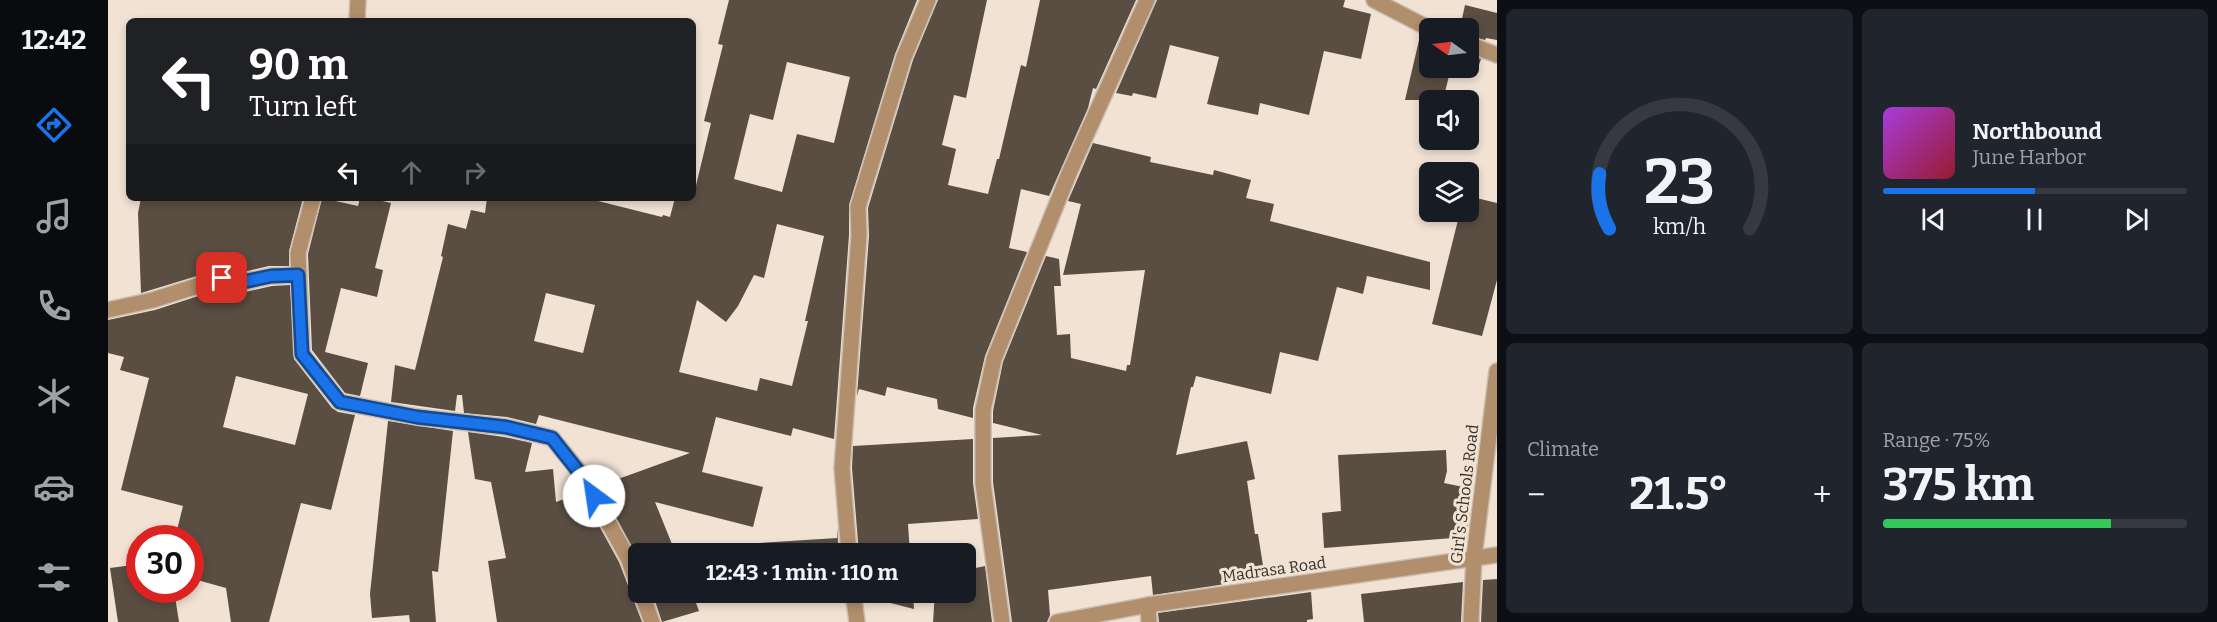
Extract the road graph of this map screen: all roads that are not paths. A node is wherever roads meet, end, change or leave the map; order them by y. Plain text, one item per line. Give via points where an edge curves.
1 (358, 0) edge
2 (928, 0) edge
3 (1147, 0) edge
4 (1374, 0) edge
5 (357, 18) edge
6 (1419, 23) edge
7 (1479, 49) edge
8 (1497, 55) edge
9 (312, 201) edge
10 (298, 275) junction
11 (108, 310) edge
12 (1497, 371) edge
13 (848, 543) edge
14 (1497, 555) edge
15 (1474, 557) junction
16 (628, 558) edge
17 (645, 603) edge
18 (854, 603) edge
19 (1148, 605) junction
20 (652, 622) edge
21 (857, 622) edge
22 (1002, 622) edge
23 (1057, 622) edge
24 (1149, 622) edge
25 (1471, 622) edge

1 - 5 street
2 - 13 street via 904,57 858,207 842,468
3 - 22 street via 1070,171 994,359 983,410 983,483
4 - 6 street
7 - 8 street
9 - 10 street via 298,253
10 - 11 street via 243,282 222,278
10 - 16 street via 302,354 340,402 417,417 506,427 552,438 582,476
12 - 15 street, Girl's Schools Road
14 - 15 street, Madrasa Road
15 - 19 street, Madrasa Road
15 - 25 street, Girl's Schools Road
17 - 20 street
18 - 21 street
19 - 23 street, Madrasa Road
19 - 24 street

